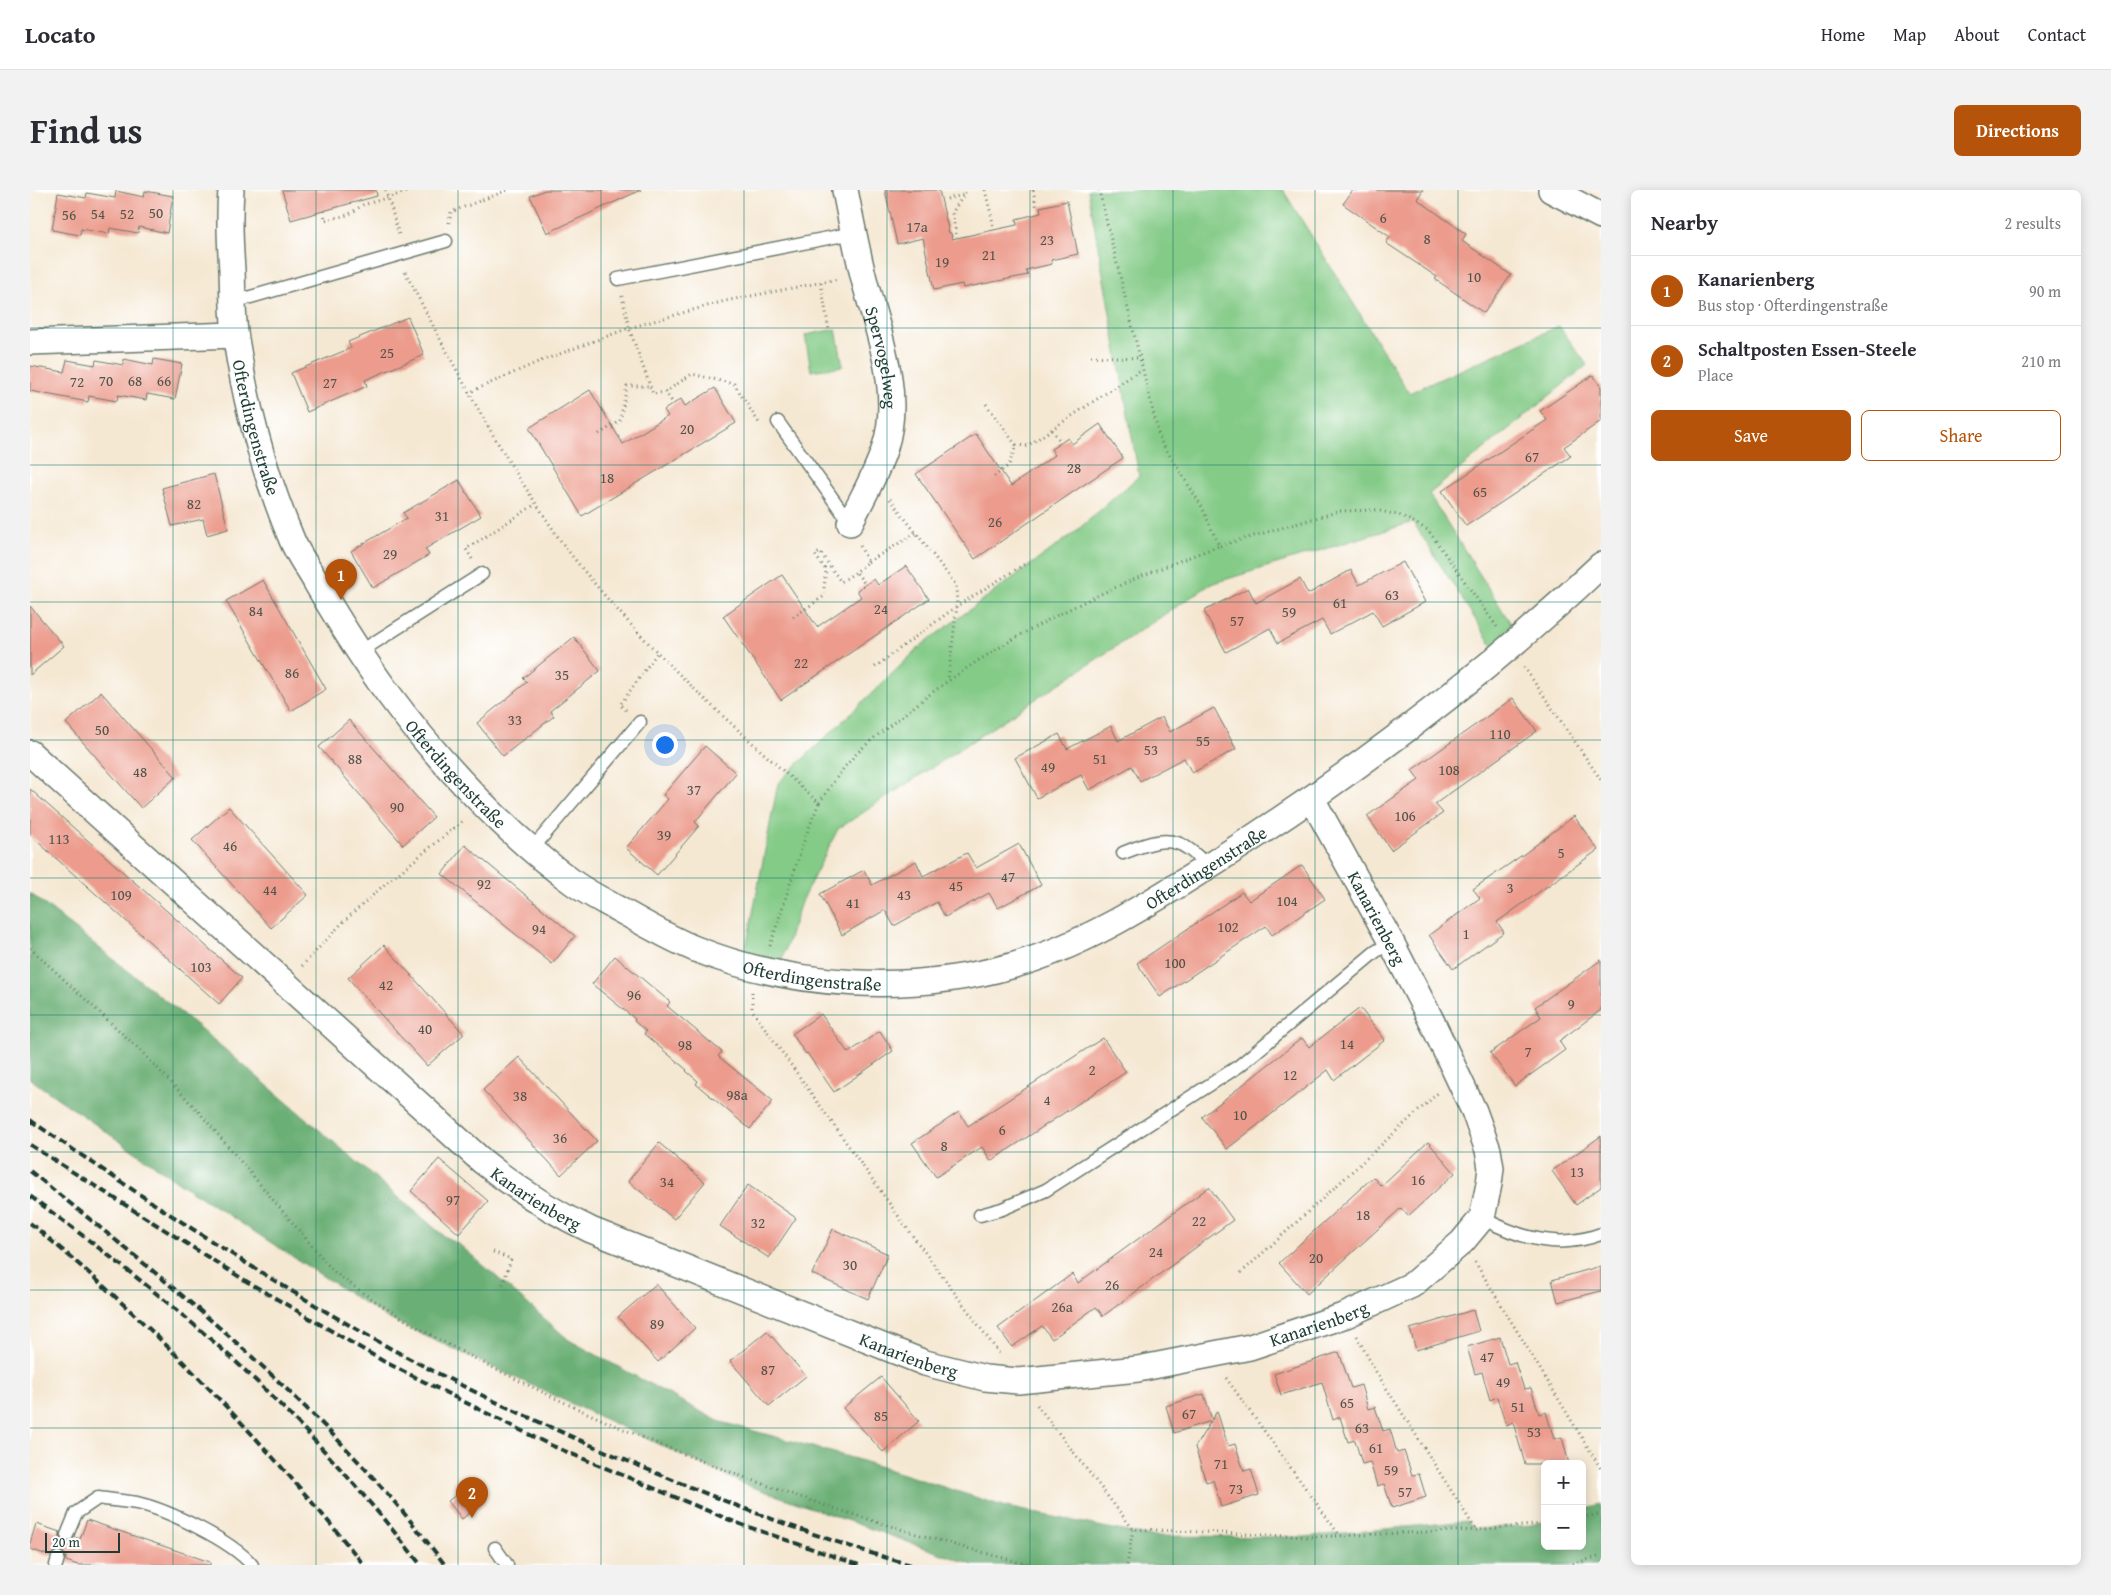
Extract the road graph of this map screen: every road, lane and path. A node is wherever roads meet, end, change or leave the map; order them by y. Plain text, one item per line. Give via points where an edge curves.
1 (231, 190) edge
2 (386, 190) edge
3 (413, 190) edge
4 (508, 190) edge
5 (844, 190) edge
6 (967, 190) edge
7 (985, 190) edge
8 (1032, 190) edge
9 (1099, 190) edge
10 (1551, 190) edge
11 (964, 195) junction
12 (388, 197) junction
13 (947, 199) dead end
14 (1037, 208) dead end
15 (324, 211) dead end
16 (1601, 216) edge
17 (994, 226) dead end
18 (854, 233) junction
19 (956, 234) dead end
20 (446, 241) joint
21 (400, 254) junction
22 (863, 274) junction
23 (618, 278) joint
24 (821, 282) junction
25 (233, 302) junction
26 (629, 328) junction
27 (829, 330) dead end
28 (235, 335) junction
29 (30, 342) edge
30 (1092, 356) dead end
31 (1139, 358) junction
32 (1142, 369) junction
33 (650, 386) junction
34 (665, 392) junction
35 (468, 393) junction
36 (673, 403) dead end
37 (986, 404) dead end
38 (778, 422) joint
39 (1052, 430) junction
40 (599, 434) dead end
41 (1060, 442) dead end
42 (1016, 445) junction
43 (873, 476) junction
44 (991, 479) dead end
45 (536, 504) junction
46 (850, 522) junction
47 (916, 533) junction
48 (1218, 546) junction
49 (868, 562) junction
50 (1028, 562) dead end
51 (1601, 565) edge
52 (856, 572) junction
53 (482, 574) joint
54 (865, 584) dead end
55 (957, 606) junction
56 (793, 617) dead end
57 (1510, 647) junction
58 (358, 653) junction
59 (657, 653) junction
60 (875, 667) dead end
61 (948, 681) junction
62 (640, 722) joint
63 (30, 754) edge
64 (1601, 780) edge
65 (1312, 800) junction
66 (820, 803) junction
67 (484, 804) junction
68 (532, 849) junction
69 (1123, 853) dead end
70 (1208, 866) junction
71 (1391, 942) junction
72 (30, 948) edge
73 (758, 969) junction
74 (285, 984) junction
75 (1457, 1076) junction
76 (980, 1215) dead end
77 (1482, 1218) junction
78 (1601, 1234) edge
79 (1462, 1242) junction
80 (493, 1252) dead end
81 (1241, 1273) dead end
82 (502, 1287) dead end
83 (1346, 1315) junction
84 (1214, 1355) junction
85 (1018, 1381) junction
86 (1601, 1469) edge
87 (1601, 1514) edge
88 (1586, 1516) edge
89 (1541, 1524) edge
90 (1134, 1529) junction
91 (1476, 1530) junction
92 (67, 1535) dead end
93 (1340, 1536) junction
94 (495, 1548) dead end
95 (1601, 1556) edge
96 (252, 1565) edge
97 (507, 1565) edge
98 (1030, 1565) edge
99 (1127, 1565) edge
100 (1568, 1565) edge

1 - 25 street, Ofterdingenstraße
2 - 12 path
3 - 12 path
4 - 20 path via 451,212
5 - 18 street, Spervogelweg
6 - 11 path
7 - 17 path
8 - 14 path
9 - 31 path
10 - 16 street
11 - 13 path
11 - 19 path via 952,213
12 - 15 path via 363,205 348,215 325,220
12 - 21 path
18 - 22 street, Spervogelweg
18 - 23 lane
20 - 21 lane
21 - 25 lane
21 - 35 path
22 - 24 path
22 - 43 street, Spervogelweg via 888,372 891,397 885,446
23 - 26 path
24 - 26 path via 725,301
24 - 27 path
25 - 28 street, Ofterdingenstraße
26 - 33 path
26 - 35 path
28 - 29 street, Ofterdingenstraße
28 - 58 street, Ofterdingenstraße via 259,446 293,544
30 - 31 path
31 - 32 path
32 - 39 path
32 - 48 path via 1160,440 1201,506
33 - 34 path via 653,394
33 - 40 path via 627,386 620,421
34 - 36 path
34 - 38 path via 692,374 734,384 766,433
35 - 45 path via 508,464
37 - 42 path
38 - 46 lane
39 - 41 path
39 - 42 path via 1027,446
42 - 44 path via 1009,465
43 - 46 street, Spervogelweg
43 - 47 path
45 - 53 path via 466,549
45 - 59 path via 568,551 627,623
46 - 49 path
47 - 49 path
47 - 55 path via 956,585
48 - 57 path via 1340,511 1376,510 1402,516 1428,530
48 - 61 path via 1147,572 1076,605 1006,642
49 - 52 path
50 - 55 path
51 - 57 street, Ofterdingenstraße
52 - 54 path
52 - 56 path via 841,582 820,552 815,555 826,570 823,596
53 - 58 lane
55 - 60 path
55 - 61 path
57 - 64 path
57 - 65 street, Ofterdingenstraße
58 - 67 street, Ofterdingenstraße via 410,724
59 - 62 path via 620,705
59 - 66 path via 703,699
61 - 66 path via 866,745 848,763
62 - 68 lane
63 - 74 street, Kanarienberg
65 - 70 street, Ofterdingenstraße
65 - 71 street, Kanarienberg
66 - 73 path
67 - 68 street, Ofterdingenstraße
67 - 74 path via 343,922
68 - 73 street, Ofterdingenstraße via 577,886 645,924 695,949
69 - 70 lane via 1148,843 1170,841 1186,847
70 - 73 street, Ofterdingenstraße via 1169,892 1078,942 1012,966 948,978 888,984 829,982
71 - 75 street, Kanarienberg
71 - 76 lane via 1239,1066 1046,1190
72 - 98 path via 173,1085 334,1272 420,1329 569,1405 710,1464 874,1520
73 - 85 path via 752,1010
74 - 85 street, Kanarienberg via 482,1161 556,1214 925,1363 976,1376
75 - 77 street, Kanarienberg via 1488,1150 1489,1184
75 - 81 path
77 - 78 lane via 1514,1233 1552,1242 1572,1242
77 - 79 street, Kanarienberg
79 - 83 street, Kanarienberg via 1412,1285
79 - 86 path
80 - 82 path via 511,1259
83 - 84 street, Kanarienberg via 1290,1336
83 - 91 path via 1373,1367
84 - 85 street, Kanarienberg via 1138,1369
84 - 93 path via 1228,1380
85 - 90 path
87 - 88 path
89 - 91 path
90 - 93 path
90 - 99 path
91 - 93 path
92 - 96 lane via 76,1513 98,1498 138,1504 192,1524 243,1554
94 - 97 lane
95 - 100 path

